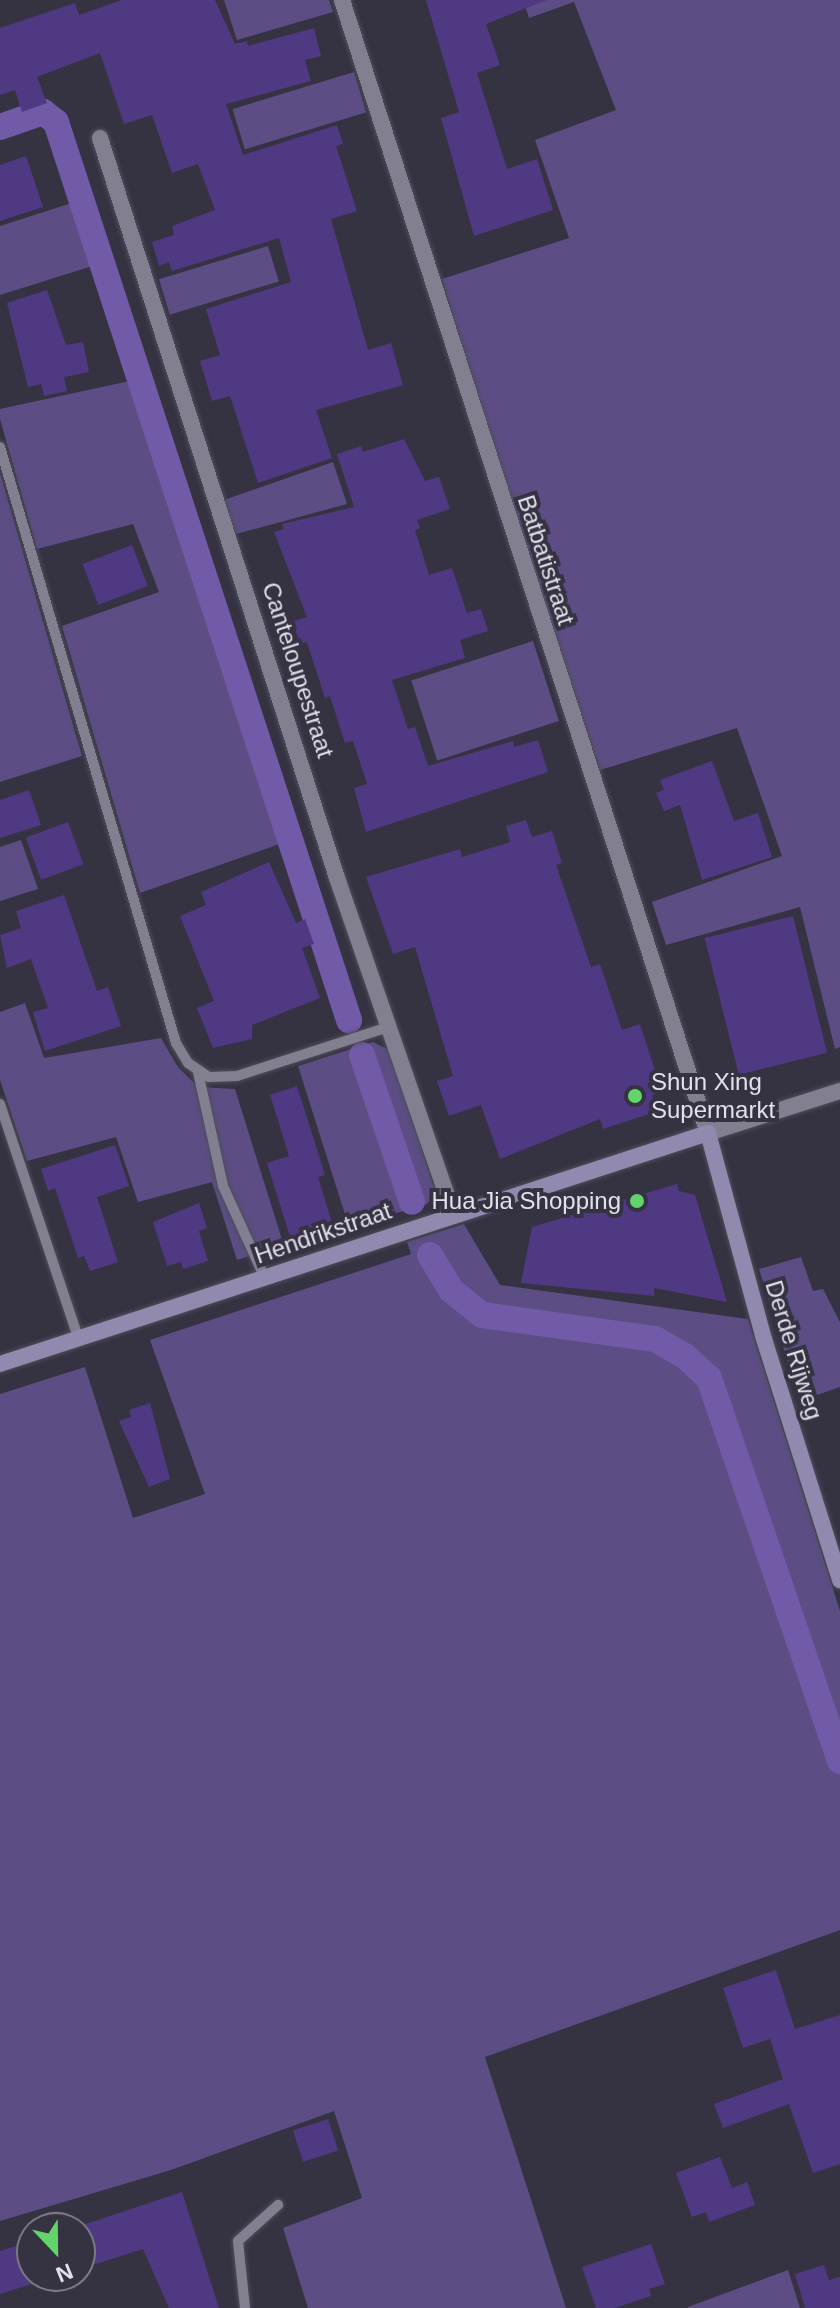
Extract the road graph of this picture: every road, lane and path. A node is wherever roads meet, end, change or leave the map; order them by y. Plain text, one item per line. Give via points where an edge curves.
1 (342, 0) edge
2 (100, 138) dead end
3 (0, 447) edge
4 (389, 1027) junction
5 (198, 1072) junction
6 (840, 1091) edge
7 (0, 1104) edge
8 (708, 1133) junction
9 (454, 1215) junction
10 (265, 1278) junction
11 (78, 1337) junction
12 (0, 1364) edge
13 (840, 1580) edge
14 (278, 2205) dead end
15 (245, 2308) edge

1 - 8 street, Batbatistraat
2 - 4 street, Canteloupestraat
3 - 5 lane via 176,1043
4 - 5 lane via 237,1076
4 - 9 street, Canteloupestraat
5 - 10 lane via 223,1186
6 - 8 street
7 - 11 lane
8 - 9 street, Hendrikstraat
8 - 13 street, Derde Rijweg via 764,1339
9 - 10 street, Hendrikstraat
10 - 11 street, Hendrikstraat
11 - 12 street, Hendrikstraat
14 - 15 lane via 238,2241

